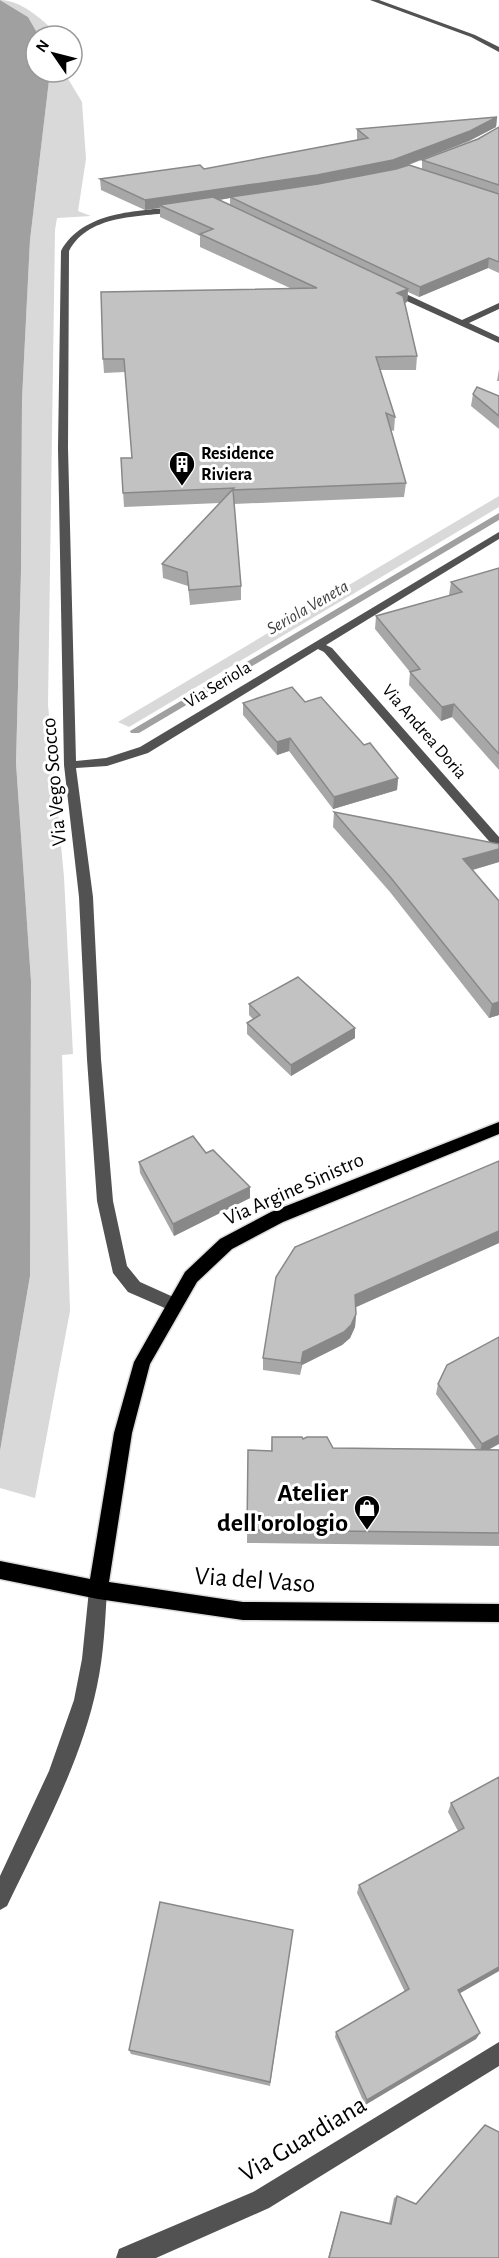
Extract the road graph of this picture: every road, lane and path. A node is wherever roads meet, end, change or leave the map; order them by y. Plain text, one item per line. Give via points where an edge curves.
1 (373, 0) edge
2 (499, 50) edge
3 (182, 209) edge
4 (376, 283) edge
5 (499, 306) edge
6 (462, 323) junction
7 (499, 340) edge
8 (496, 540) edge
9 (320, 646) junction
10 (70, 765) junction
11 (499, 845) edge
12 (499, 1128) edge
13 (174, 1305) junction
14 (5, 1571) edge
15 (98, 1590) junction
16 (499, 1613) edge
17 (0, 1899) edge
18 (499, 2053) edge
19 (128, 2258) edge

1 - 2 street via 473,36
3 - 10 street, Via Vego Scocco via 105,220 82,230 68,242 65,251 63,448
4 - 6 street
5 - 6 street
6 - 7 street
8 - 9 street, Via Seriola
9 - 10 street, Via Seriola via 144,750 107,762
9 - 11 street, Via Andrea Doria via 328,650
10 - 13 street, Via Vego Scocco via 85,887 94,1059 110,1235 119,1268 134,1287
12 - 13 main road, Via Argine Sinistro via 277,1217 226,1244 191,1277
13 - 15 main road, Via Argine Sinistro via 141,1362 123,1433
14 - 15 main road, Via del Vaso
15 - 16 main road, Via del Vaso via 243,1611
15 - 17 street via 84,1698 45,1802
18 - 19 street, Via Guardiana via 261,2200

